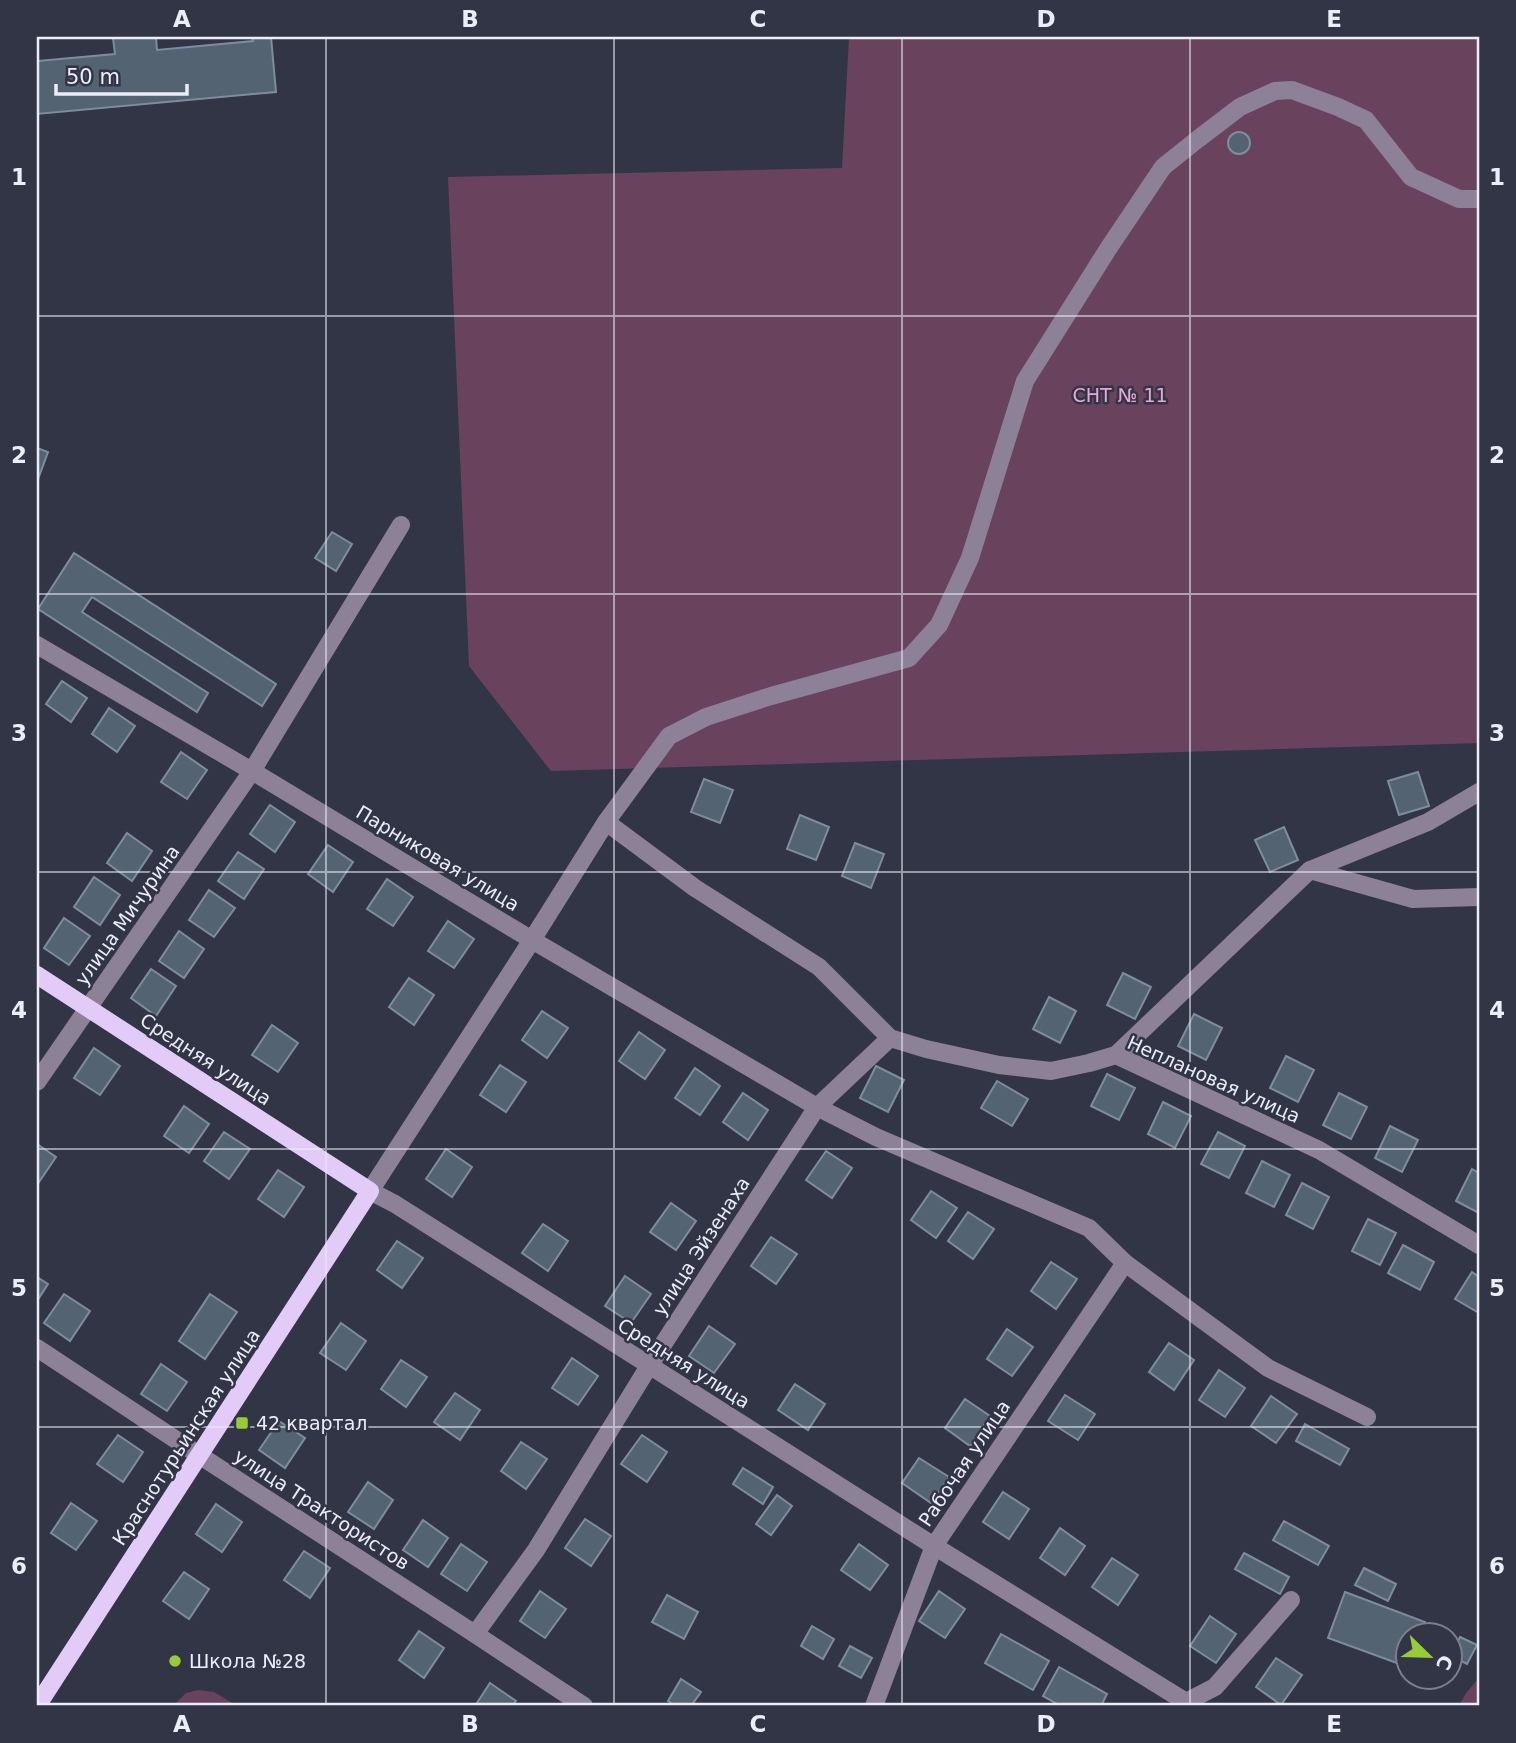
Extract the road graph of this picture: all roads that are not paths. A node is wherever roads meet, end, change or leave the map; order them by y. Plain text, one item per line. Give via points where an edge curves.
1 (1479, 199) edge
2 (401, 525) dead end
3 (37, 645) edge
4 (253, 771) junction
5 (1479, 792) edge
6 (606, 822) junction
7 (1310, 870) junction
8 (1479, 897) edge
9 (532, 940) junction
10 (37, 975) edge
11 (89, 1008) junction
12 (890, 1038) junction
13 (1116, 1055) junction
14 (37, 1082) edge
15 (817, 1107) junction
16 (370, 1191) junction
17 (1479, 1245) edge
18 (1125, 1263) junction
19 (37, 1348) edge
20 (649, 1366) junction
21 (1367, 1416) dead end
22 (199, 1455) junction
23 (934, 1546) junction
24 (1291, 1600) dead end
25 (475, 1633) junction
26 (37, 1706) edge
27 (584, 1706) edge
28 (874, 1706) edge

1 - 6 street via 1459,199 1411,177 1366,120 1338,107 1292,90 1275,91 1240,107 1163,167 1025,381 970,558 939,625 909,658 706,717 669,736
2 - 4 street, улица Мичурина
3 - 4 street, Парниковая улица
4 - 9 street, Парниковая улица
4 - 11 street, улица Мичурина
5 - 7 street via 1427,822
6 - 9 street
6 - 12 street, Неплановая улица via 695,888 819,967
7 - 8 street via 1413,899
7 - 13 street
9 - 15 street, Парниковая улица
9 - 16 street
10 - 11 main road, Средняя улица
11 - 14 street, улица Мичурина
11 - 16 main road, Средняя улица
12 - 13 street, Неплановая улица via 999,1065 1051,1071
12 - 15 street, улица Эйзенаха
13 - 17 street, Неплановая улица via 1319,1150
15 - 18 street, Парниковая улица via 876,1138 1089,1228
15 - 20 street, улица Эйзенаха
16 - 20 street, Средняя улица
16 - 22 main road, Краснотурьинская улица
18 - 21 street, Парниковая улица via 1268,1368
18 - 23 street, Рабочая улица
19 - 22 street, улица Трактористов
20 - 23 street, Средняя улица
20 - 25 street, улица Эйзенаха via 536,1550
22 - 25 street, улица Трактористов
22 - 26 main road, Краснотурьинская улица
23 - 24 street, Средняя улица via 1186,1703 1215,1687
23 - 28 street, Рабочая улица
25 - 27 street, улица Трактористов

